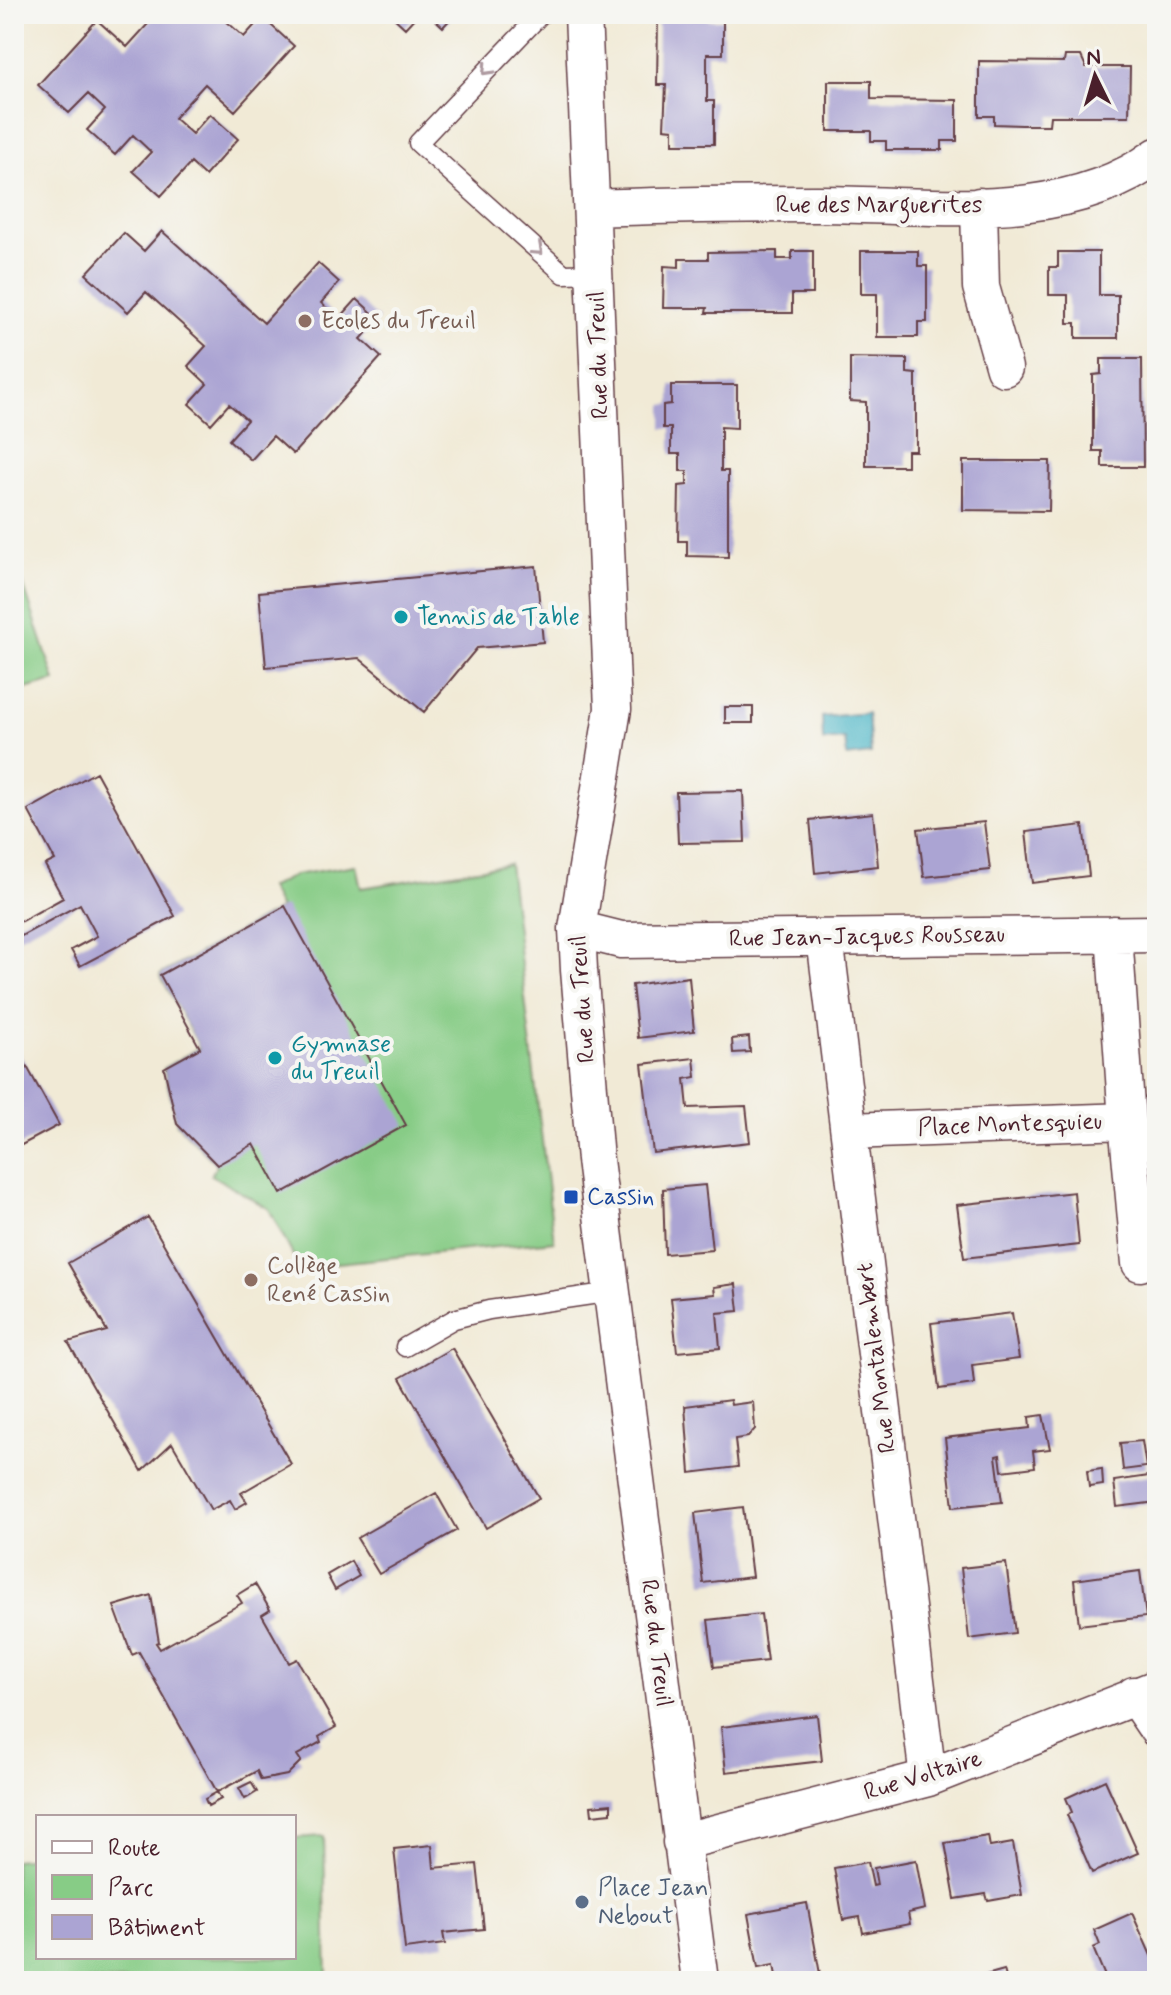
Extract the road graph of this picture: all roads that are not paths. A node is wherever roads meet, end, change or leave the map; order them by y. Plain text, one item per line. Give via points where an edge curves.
1 (541, 14) edge
2 (583, 14) edge
3 (1157, 156) edge
4 (979, 206) junction
5 (592, 208) junction
6 (596, 273) junction
7 (1004, 368) dead end
8 (577, 929) junction
9 (1114, 934) junction
10 (1157, 934) edge
11 (825, 938) junction
12 (1127, 1121) junction
13 (849, 1131) junction
14 (1140, 1263) dead end
15 (612, 1292) junction
16 (405, 1347) dead end
17 (1146, 1691) edge
18 (1157, 1729) edge
19 (928, 1778) junction
20 (681, 1842) junction
21 (700, 1981) edge

1 -> 6 lane via 418,143 564,274
2 - 5 street, Rue du Treuil
3 - 4 street, Rue des Marguerites via 1093,189 1050,201
4 - 5 street, Rue des Marguerites
4 - 7 street via 981,287
5 - 6 street, Rue du Treuil
6 - 8 street, Rue du Treuil via 613,709
8 - 11 street, Rue Jean-Jacques Rousseau via 621,940
8 - 15 street, Rue du Treuil
9 - 10 street, Rue Jean-Jacques Rousseau
9 - 11 street, Rue Jean-Jacques Rousseau
9 - 12 street, Place Montesquieu
11 - 13 street, Rue Montalembert
12 - 13 street, Place Montesquieu
12 - 14 street
13 - 19 street, Rue Montalembert
15 - 16 lane via 454,1319
15 - 20 street, Rue du Treuil
17 - 18 street
17 - 19 street, Rue Voltaire
19 - 20 street, Rue Voltaire
20 - 21 street, Rue du Treuil

